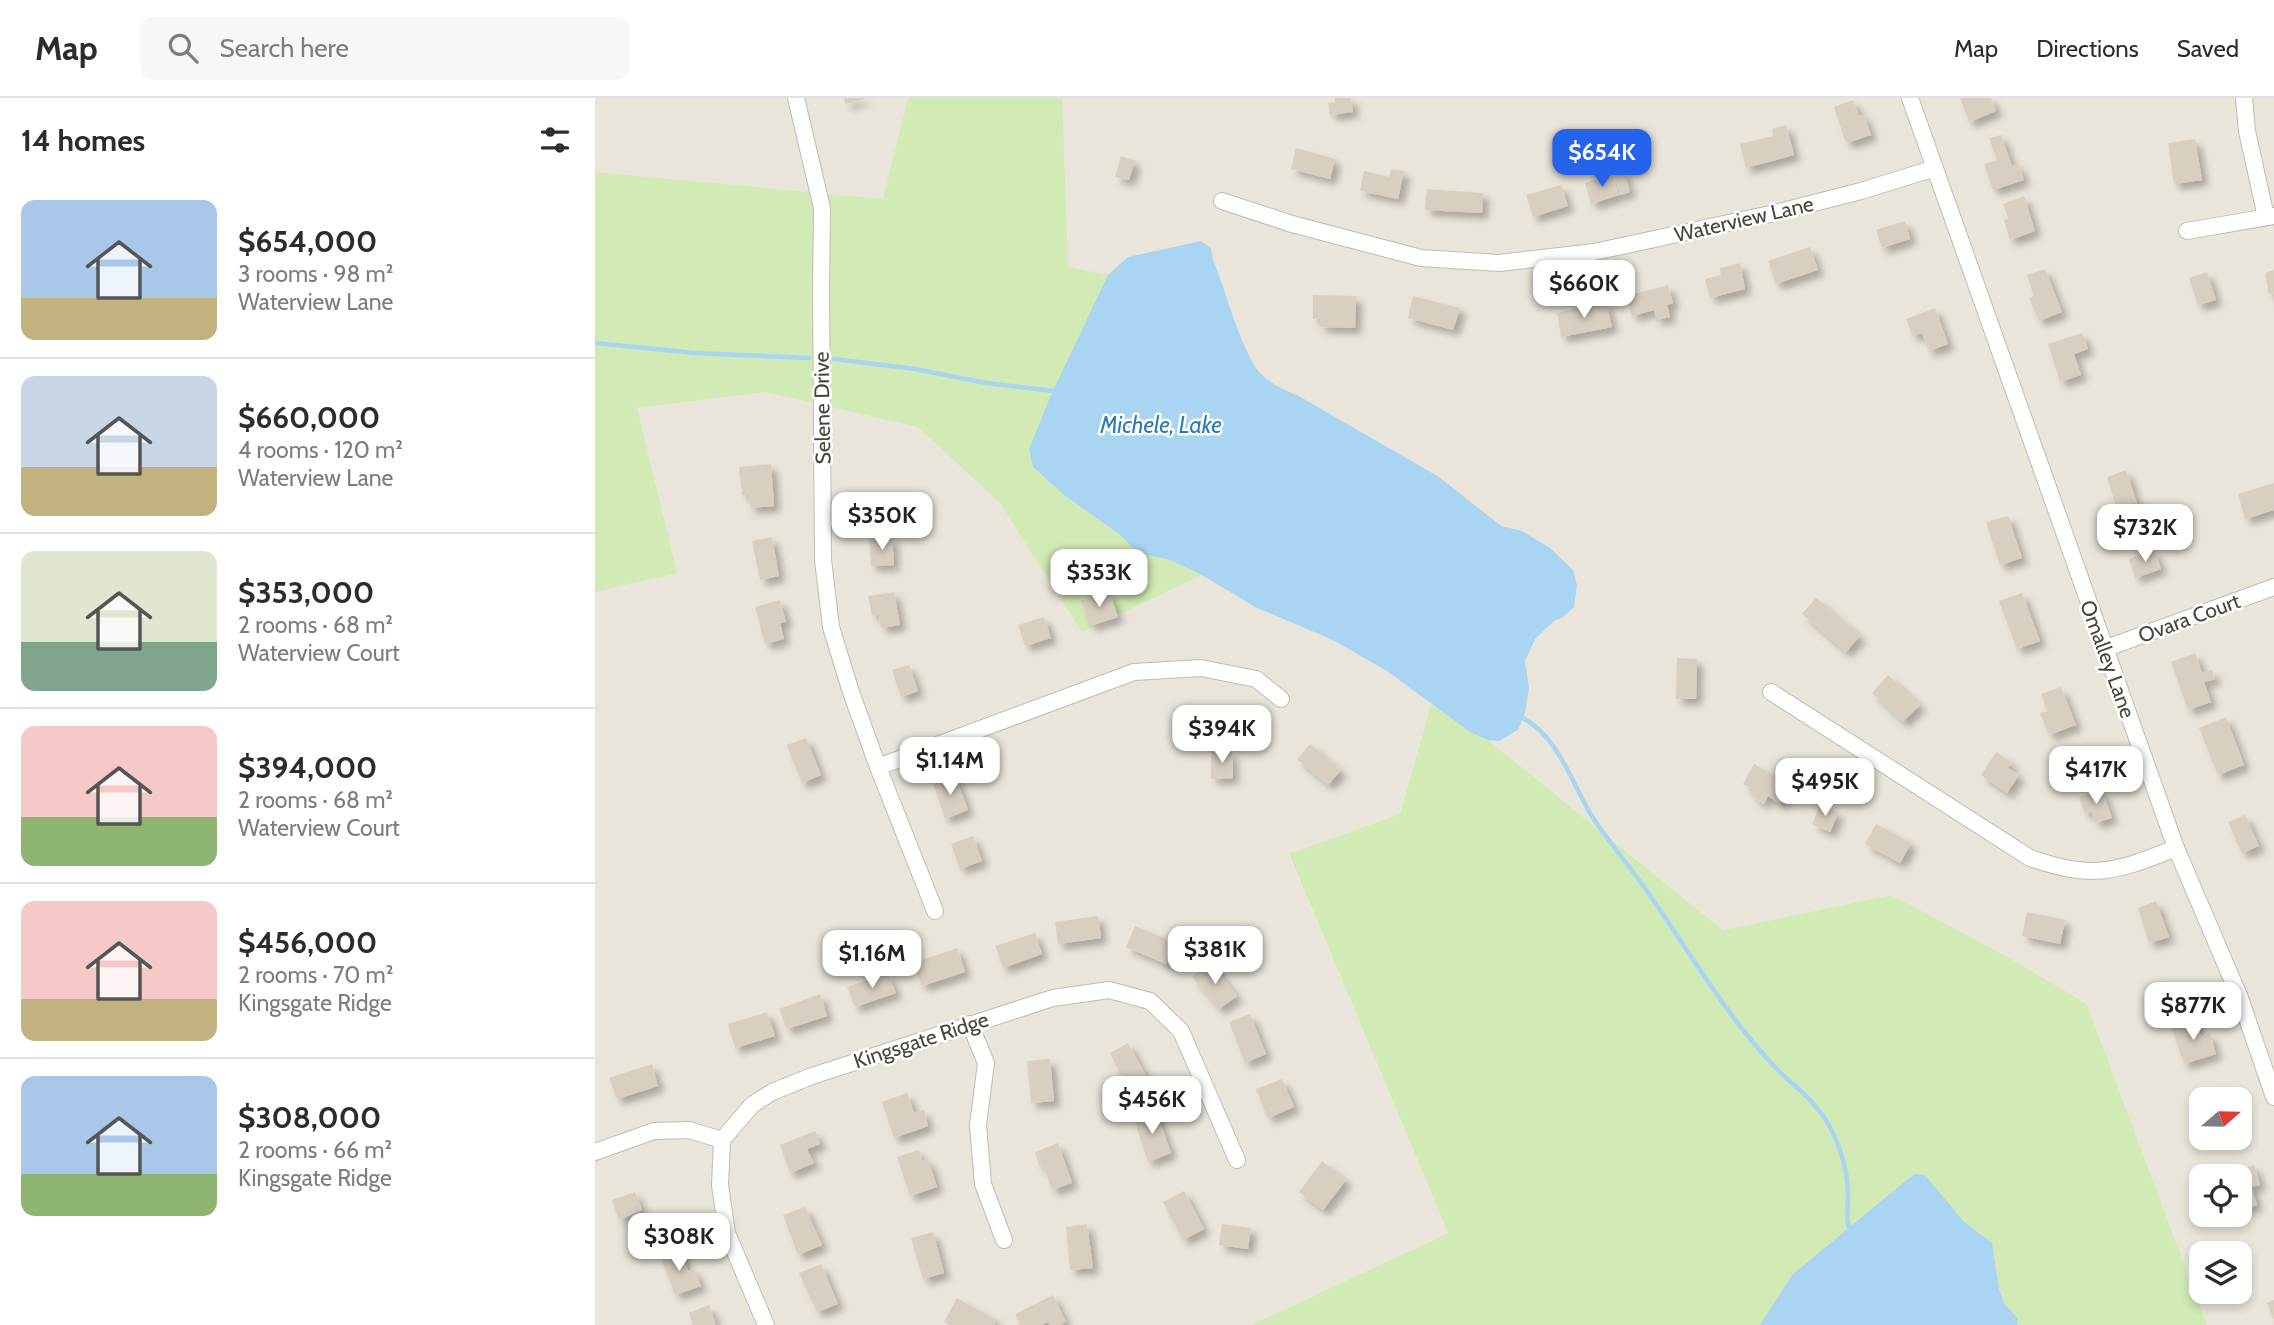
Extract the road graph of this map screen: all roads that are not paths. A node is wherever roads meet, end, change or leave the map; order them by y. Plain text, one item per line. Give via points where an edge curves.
1 (796, 98) edge
2 (1910, 98) edge
3 (2244, 98) edge
4 (1935, 168) junction
5 (1221, 201) dead end
6 (2270, 217) edge
7 (2186, 231) dead end
8 (2274, 587) edge
9 (2105, 649) junction
10 (1771, 692) dead end
11 (1281, 699) dead end
12 (878, 766) junction
13 (2176, 848) junction
14 (935, 911) dead end
15 (970, 1024) junction
16 (2274, 1097) edge
17 (722, 1140) junction
18 (595, 1152) edge
19 (1237, 1160) dead end
20 (1004, 1240) dead end
21 (767, 1325) edge

1 - 12 street, Selene Drive via 822,208 824,560 831,627
2 - 4 street, Omalley Lane
3 - 6 street via 2247,131
4 - 5 street, Waterview Lane via 1775,213 1594,252 1500,263 1421,258
4 - 9 street, Omalley Lane
6 - 7 street
8 - 9 street, Ovara Court
9 - 13 street, Omalley Lane
10 - 13 street via 2030,858 2082,872 2105,871
11 - 12 street via 1256,679 1201,668 1134,672
12 - 14 street, Selene Drive
13 - 16 street, Omalley Lane via 2241,998
15 - 17 street, Kingsgate Ridge via 772,1092 752,1105
15 - 19 street, Kingsgate Ridge via 1053,998 1109,990 1150,1001 1181,1031
15 - 20 street via 986,1063 978,1125 983,1184
17 - 18 street via 689,1130 654,1132
17 - 21 street via 720,1185 727,1233

